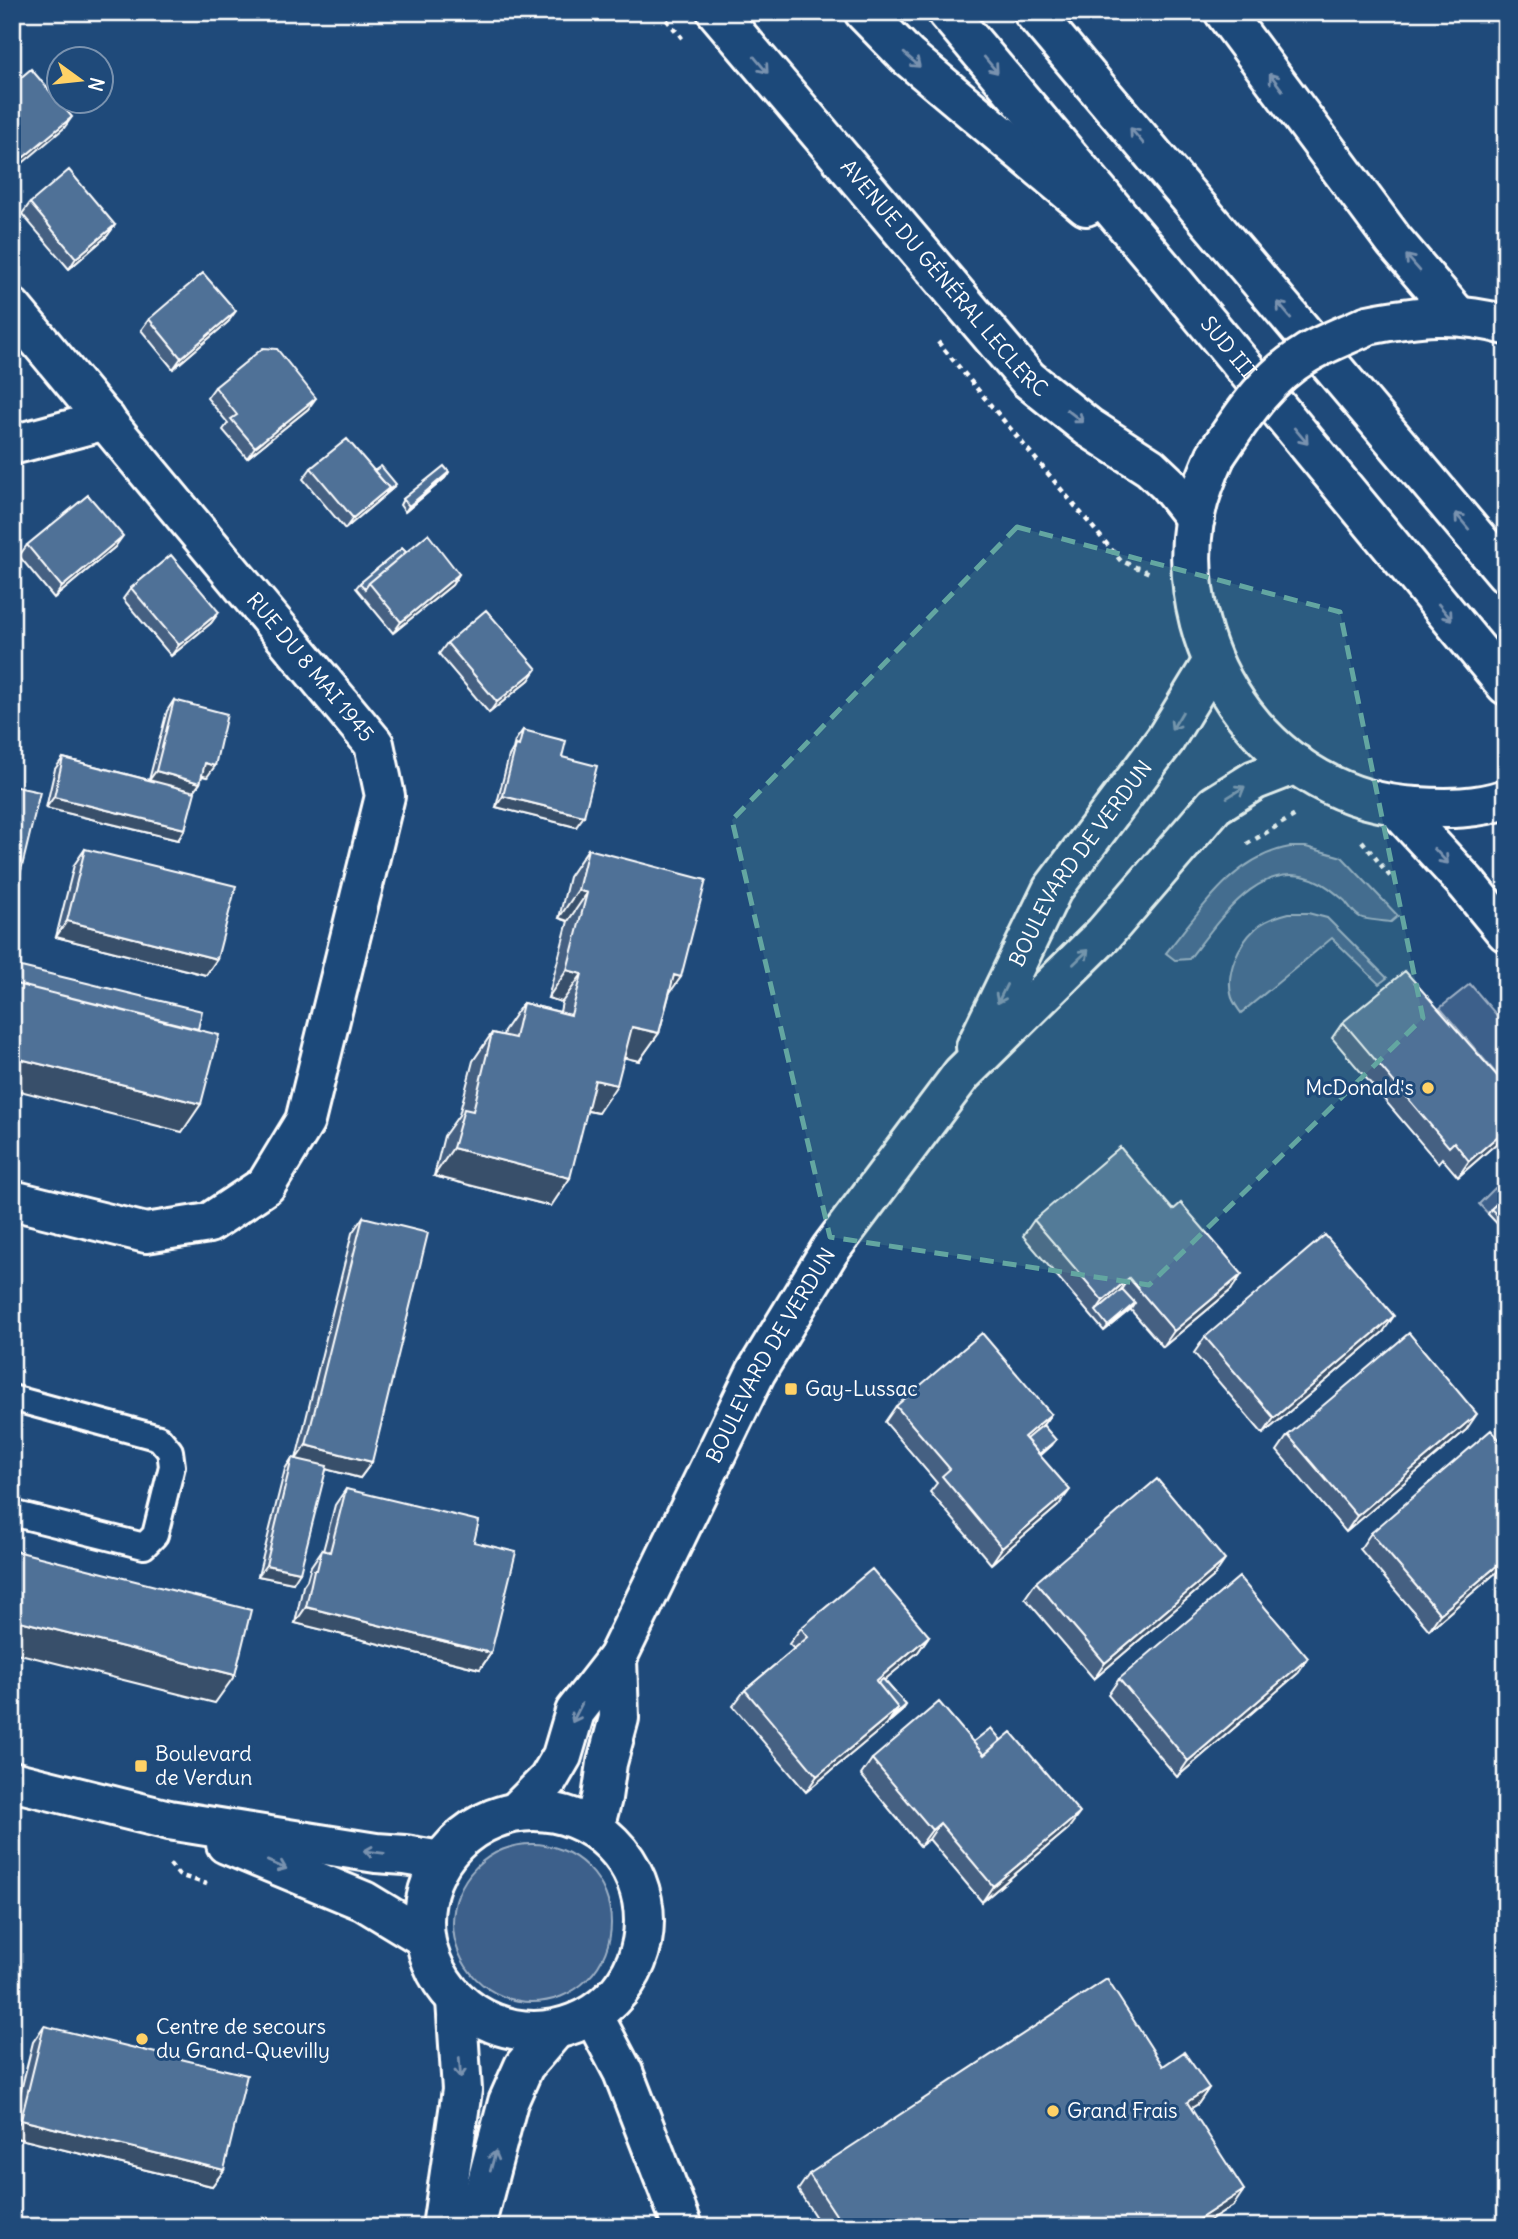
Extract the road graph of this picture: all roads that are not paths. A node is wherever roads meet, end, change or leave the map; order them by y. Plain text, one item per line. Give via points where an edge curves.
1 (717, 12) edge
2 (864, 12) edge
3 (947, 12) edge
4 (1033, 12) edge
5 (1224, 12) edge
6 (1164, 270) junction
7 (12, 308) edge
8 (1457, 315) junction
9 (1506, 325) edge
10 (106, 420) junction
11 (12, 445) edge
12 (1195, 518) junction
13 (1506, 573) edge
14 (1212, 663) junction
15 (1506, 685) edge
16 (1296, 765) junction
17 (1501, 801) edge
18 (1395, 806) junction
19 (1506, 932) edge
20 (962, 1074) junction
21 (12, 1200) edge
22 (12, 1398) edge
23 (12, 1513) edge
24 (617, 1658) junction
25 (12, 1781) edge
26 (516, 1812) junction
27 (169, 1820) junction
28 (594, 1828) junction
29 (441, 1861) junction
30 (425, 1938) junction
31 (456, 2000) junction
32 (593, 2015) junction
33 (555, 2030) junction
34 (443, 2227) edge
35 (475, 2227) edge
36 (683, 2227) edge

1 -> 12 main road, AVENUE DU GÉNÉRAL LECLERC via 1028,379 1088,427 1150,467
2 -> 6 main road via 907,57
3 -> 6 main road, SUD III
13 -> 4 main road
8 -> 5 main road via 1394,241
6 -> 15 main road, SUD III
7 - 10 main road, RUE DU 8 MAI 1945
8 - 9 main road
8 - 12 main road, bridge via 1412,316 1368,325 1283,370 1254,398 1216,454
10 - 11 main road
10 - 21 main road, RUE DU 8 MAI 1945 via 374,744 386,796 305,1121 267,1185 209,1223 146,1233
12 - 14 main road via 1191,549 1194,596
14 - 16 main road via 1262,736
14 -> 20 main road, BOULEVARD DE VERDUN via 1166,740 1052,890
16 - 18 main road via 1342,790
20 -> 16 main road, BOULEVARD DE VERDUN via 1104,934 1215,804 1255,780
17 - 18 main road via 1454,809
18 -> 19 main road
20 - 24 main road, BOULEVARD DE VERDUN via 830,1250 756,1372
22 - 23 lane via 159,1438 170,1451 172,1466 155,1535 144,1546
24 -> 26 main road, BOULEVARD DE VERDUN via 575,1712 562,1756 548,1780
24 - 28 main road, BOULEVARD DE VERDUN via 619,1718
25 - 27 main road
26 - 28 main road via 570,1816
26 - 29 main road via 473,1829
29 -> 27 main road
27 -> 30 main road via 364,1901
28 - 32 main road via 616,1846 631,1868 642,1894 645,1921 642,1948 624,1986
29 - 30 main road via 426,1900
30 - 31 main road via 436,1972
31 - 33 main road via 485,2021 519,2031
31 -> 34 main road via 462,2090
32 - 33 main road
32 - 36 main road via 624,2072
35 -> 33 main road via 508,2102 524,2066

